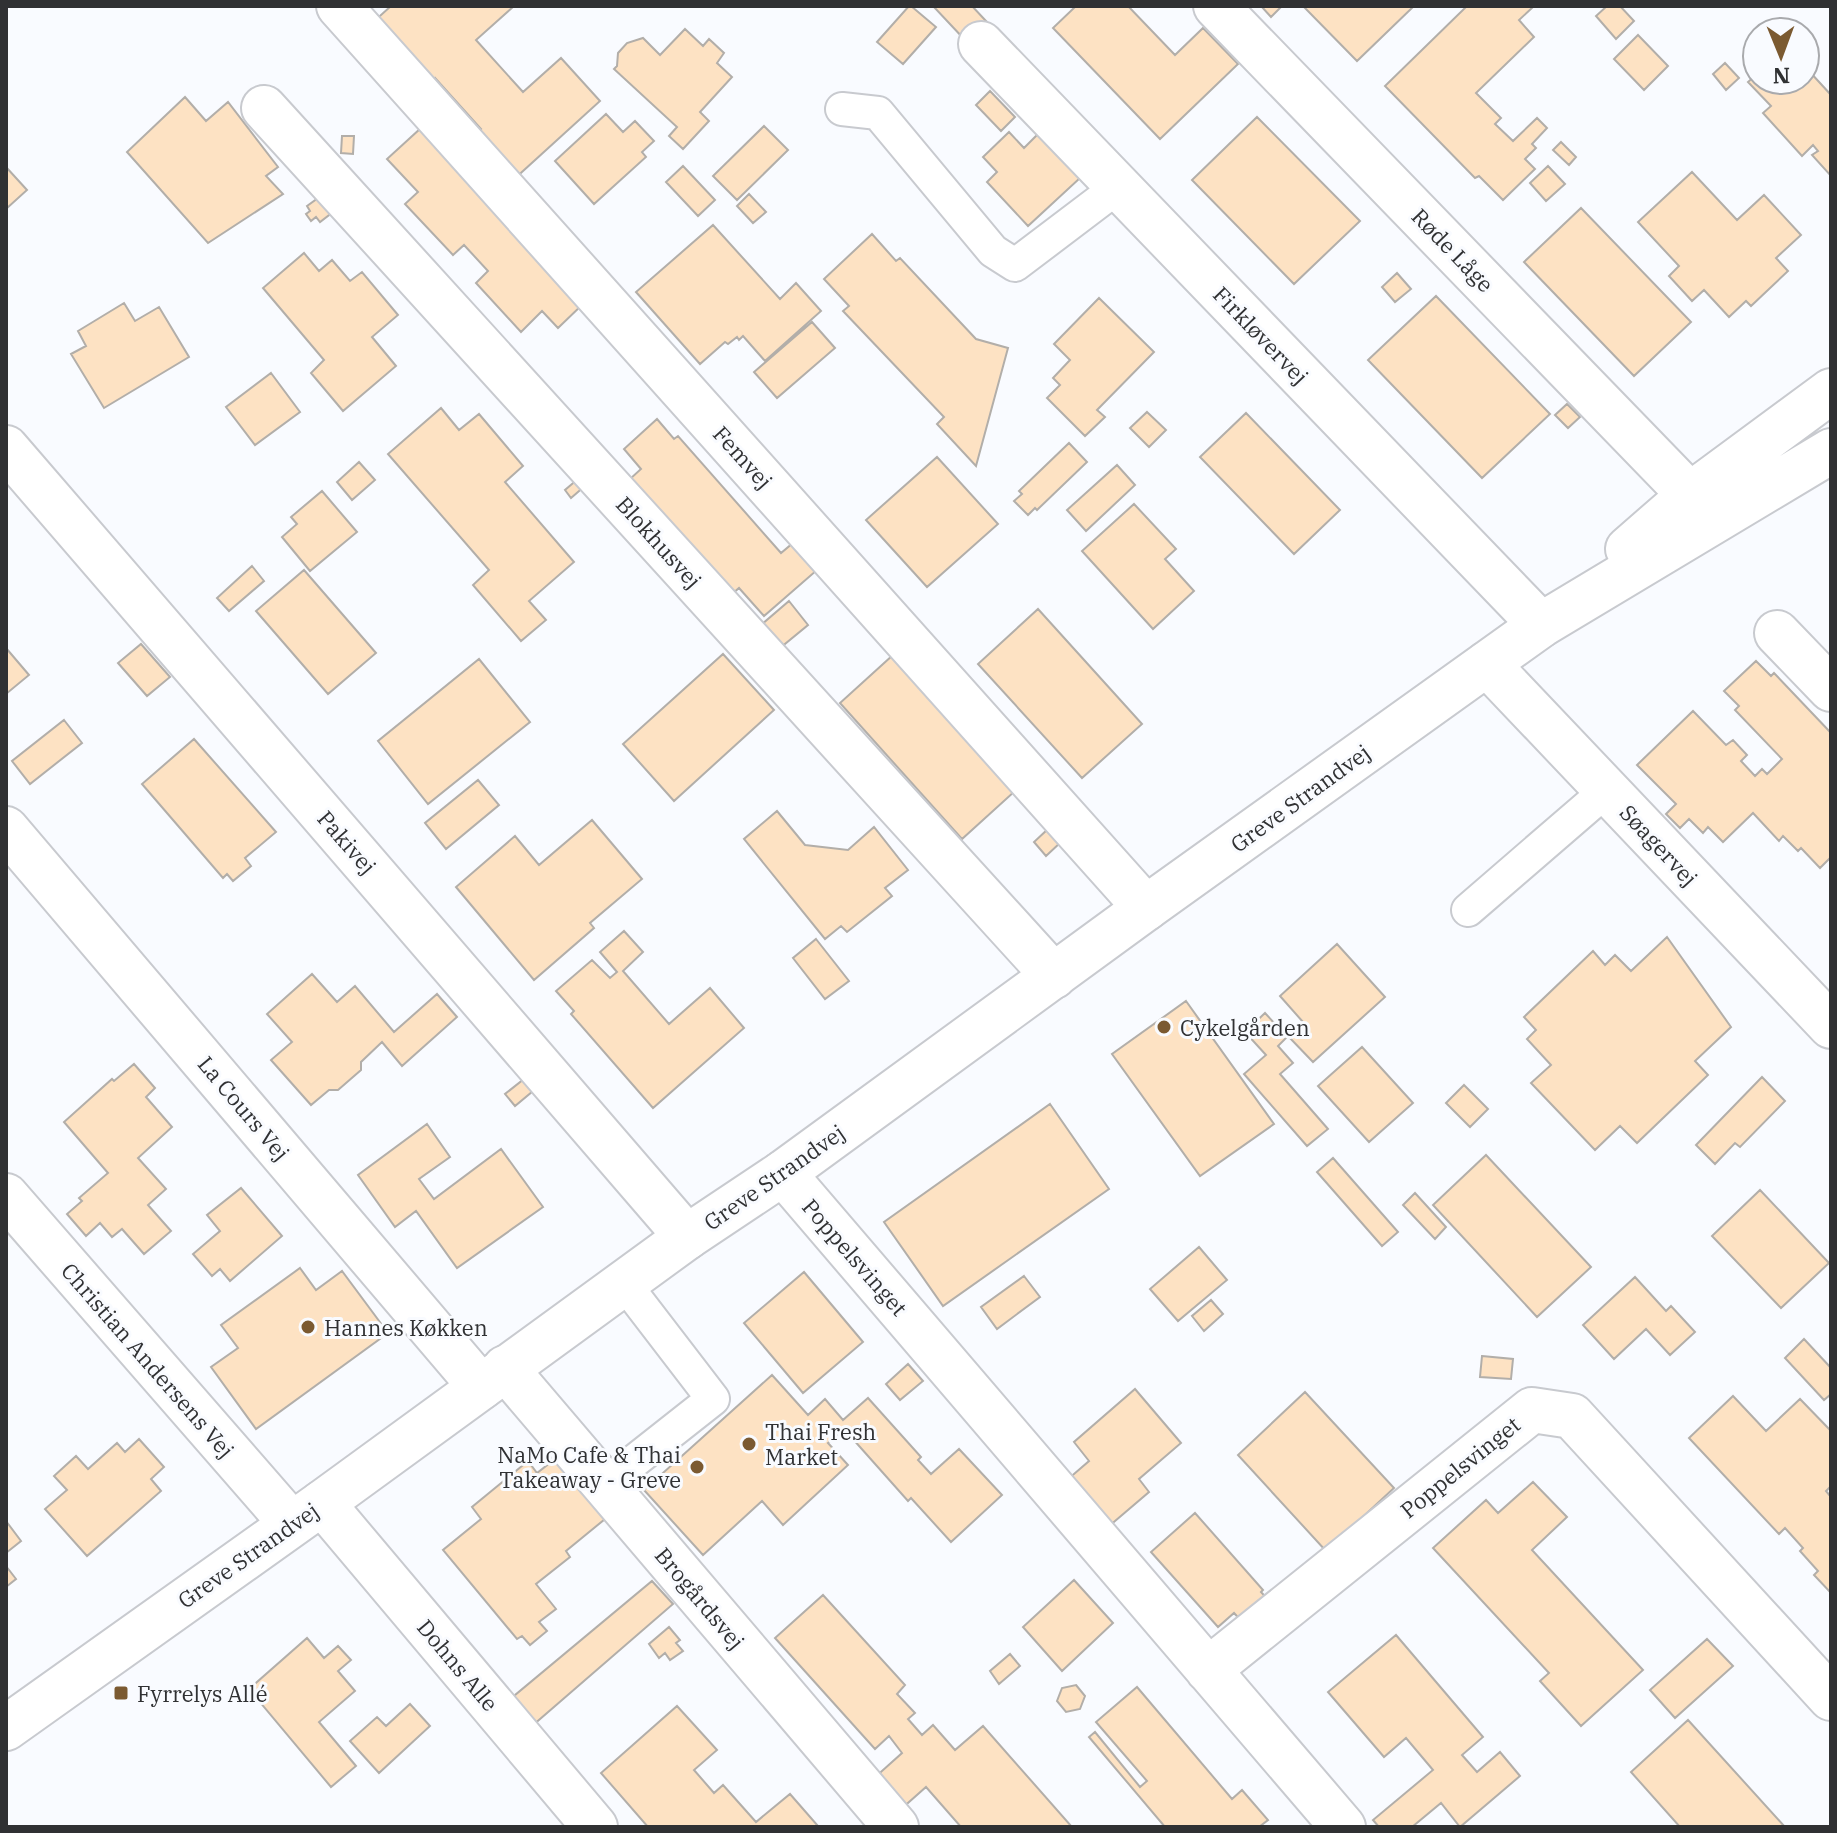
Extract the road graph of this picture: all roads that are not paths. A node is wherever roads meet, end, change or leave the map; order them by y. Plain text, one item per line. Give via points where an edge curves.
1 (339, 6) edge
2 (1216, 6) edge
3 (981, 44) dead end
4 (264, 108) dead end
5 (842, 109) dead end
6 (1118, 187) junction
7 (1831, 391) edge
8 (6, 448) edge
9 (1831, 451) edge
10 (1690, 495) junction
11 (1541, 625) junction
12 (1777, 633) dead end
13 (1487, 664) junction
14 (1831, 689) edge
15 (1607, 790) junction
16 (6, 829) edge
17 (1146, 908) junction
18 (1468, 910) dead end
19 (1054, 976) junction
20 (1831, 1026) edge
21 (783, 1173) junction
22 (6, 1196) edge
23 (687, 1237) junction
24 (624, 1283) junction
25 (493, 1378) junction
26 (604, 1485) junction
27 (306, 1513) junction
28 (1208, 1670) junction
29 (1831, 1698) edge
30 (6, 1728) edge
31 (595, 1827) edge
32 (896, 1827) edge
33 (1343, 1827) edge

1 - 17 street, Femvej
2 - 10 street, Røde Låge
3 - 6 street, Firkløvervej
4 - 19 street, Blokhusvej
5 - 6 lane via 878,113 993,251 1015,265
6 - 11 street, Firkløvervej
7 - 10 street, Greve Strandvej
8 - 23 street, Pakivej
9 - 11 street, Greve Strandvej
10 - 11 street, Greve Strandvej
11 - 13 street, Greve Strandvej
12 - 14 street
13 - 15 street, Søagervej
13 - 17 street, Greve Strandvej
15 - 18 lane
15 - 20 street, Søagervej
16 - 25 street, La Cours Vej
17 - 19 street, Greve Strandvej
19 - 21 street, Greve Strandvej
21 - 23 street, Greve Strandvej
21 - 28 street, Poppelsvinget
22 - 27 street, Christian Andersens Vej
23 - 24 street, Greve Strandvej
24 - 25 street, Greve Strandvej
24 - 26 lane via 713,1399
25 - 26 street, Brogårdsvej
25 - 27 street, Greve Strandvej
26 - 32 street, Brogårdsvej
27 - 30 street, Greve Strandvej
27 - 31 street, Dohns Alle
28 - 29 street, Poppelsvinget via 1532,1410 1572,1416
28 - 33 street, Poppelsvinget

